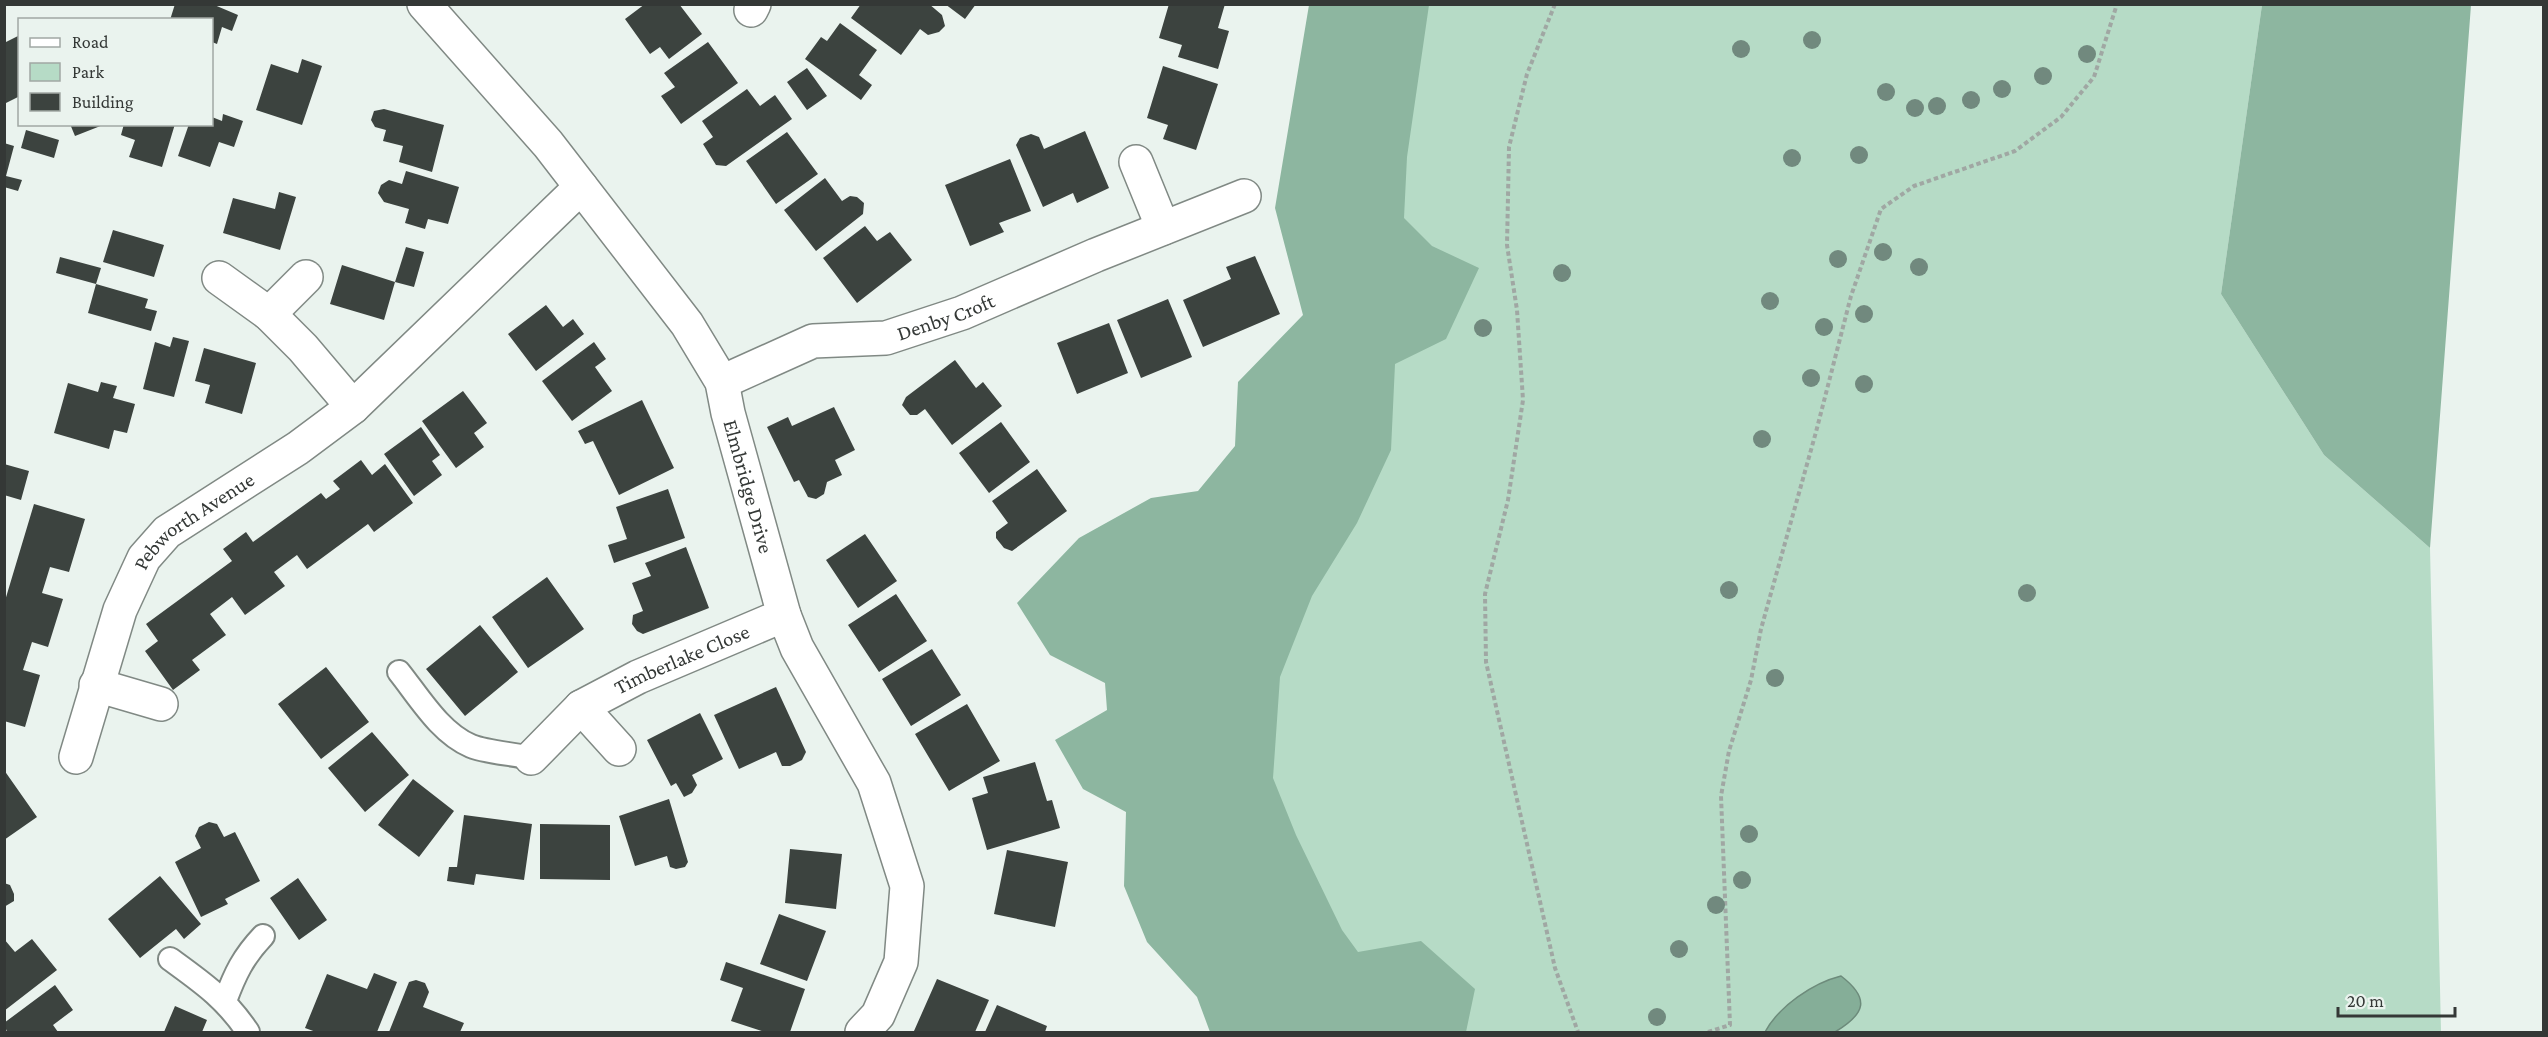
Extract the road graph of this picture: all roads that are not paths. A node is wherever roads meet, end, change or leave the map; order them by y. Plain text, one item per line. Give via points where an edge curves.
1 (424, 4) edge
2 (1136, 162) dead end
3 (581, 187) junction
4 (1244, 196) dead end
5 (1163, 228) junction
6 (306, 277) dead end
7 (219, 278) dead end
8 (269, 314) junction
9 (722, 382) junction
10 (353, 406) junction
11 (784, 615) junction
12 (399, 672) dead end
13 (96, 684) junction
14 (161, 704) dead end
15 (581, 706) junction
16 (619, 749) dead end
17 (76, 757) dead end
18 (531, 758) joint
19 (263, 936) dead end
20 (170, 959) dead end
21 (225, 1001) junction
22 (249, 1032) edge
23 (862, 1032) edge

1 - 3 street, Elmbridge Drive
2 - 5 street
3 - 9 street, Elmbridge Drive via 687,324
3 - 10 street, Pebworth Avenue
4 - 5 street, Denby Croft
5 - 9 street, Denby Croft via 962,313 886,338 813,341
6 - 8 street
7 - 8 street
8 - 10 street
9 - 11 street, Elmbridge Drive
10 - 13 street, Pebworth Avenue via 298,448 167,532 144,558 120,610
11 - 15 street, Timberlake Close via 638,677
11 - 23 street, Elmbridge Drive via 797,648 874,783 907,886 901,962 878,1015
12 - 18 lane via 454,736 472,747
13 - 14 street
13 - 17 street, Pebworth Avenue
15 - 16 street
15 - 18 street, Timberlake Close
19 - 21 lane via 236,971
20 - 21 lane
21 - 22 lane

